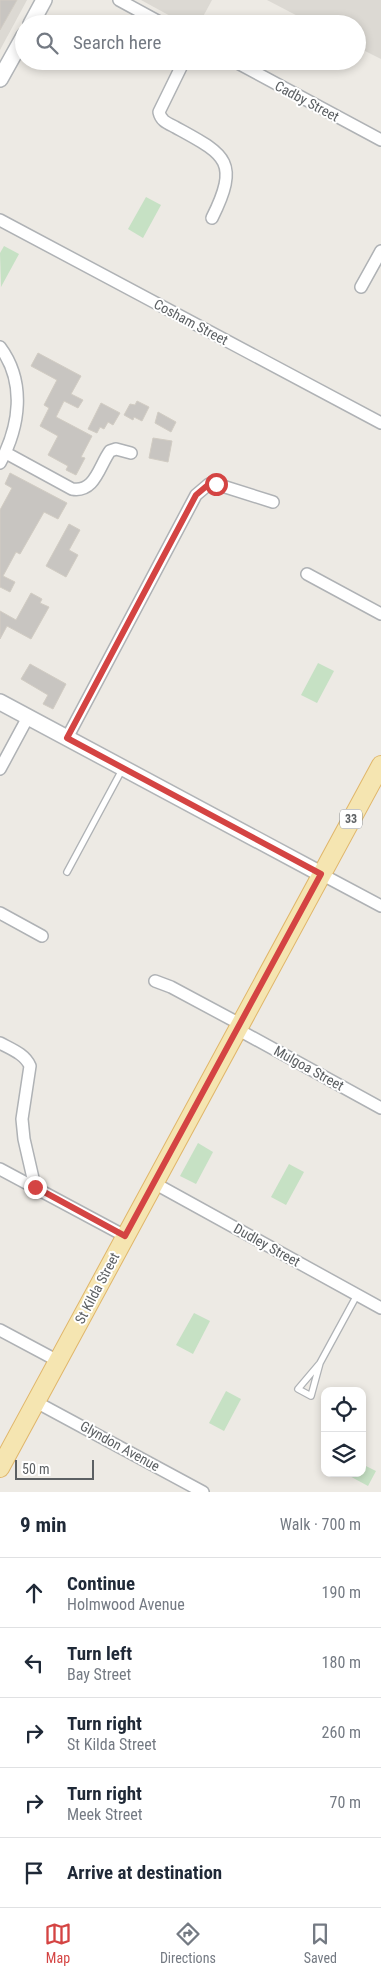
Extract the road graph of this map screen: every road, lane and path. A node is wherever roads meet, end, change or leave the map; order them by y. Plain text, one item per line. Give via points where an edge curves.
1 (44, 0) edge
2 (119, 0) edge
3 (35, 15) edge
4 (146, 15) edge
5 (15, 52) edge
6 (180, 70) edge
7 (251, 70) edge
8 (0, 80) edge
9 (381, 140) edge
10 (212, 218) dead end
11 (0, 220) edge
12 (381, 251) edge
13 (361, 287) dead end
14 (0, 346) edge
15 (381, 424) edge
16 (131, 453) dead end
17 (2, 459) edge
18 (273, 502) dead end
19 (307, 574) dead end
20 (381, 614) edge
21 (0, 702) edge
22 (28, 717) junction
23 (67, 738) junction
24 (381, 765) edge
25 (0, 768) edge
26 (123, 768) junction
27 (67, 872) dead end
28 (321, 874) junction
29 (381, 906) edge
30 (0, 913) edge
31 (42, 936) dead end
32 (155, 981) dead end
33 (238, 1027) junction
34 (0, 1043) edge
35 (381, 1108) edge
36 (0, 1169) edge
37 (154, 1183) junction
38 (35, 1187) junction
39 (125, 1236) junction
40 (357, 1294) junction
41 (381, 1308) edge
42 (0, 1330) edge
43 (58, 1361) junction
44 (320, 1363) junction
45 (36, 1402) junction
46 (0, 1468) edge
47 (203, 1492) edge

1 - 3 street
2 - 4 street
5 - 8 street
6 - 10 street via 159,112 162,120 221,157 226,186
7 - 9 street, Cadby Street
11 - 15 street, Cosham Street
12 - 13 street
14 - 17 street via 15,377 18,396 18,414
16 - 17 street via 116,449 110,451 91,484 79,490
18 - 23 street via 216,484 209,484 196,495
19 - 20 street
21 - 22 street
22 - 23 street
22 - 25 street
23 - 26 street
24 - 28 main road, St Kilda Street / 33
26 - 27 lane
26 - 28 street
28 - 29 street
28 - 33 main road, St Kilda Street / 33
30 - 31 street
32 - 33 street, Mulgoa Street via 171,987
33 - 35 street, Mulgoa Street
33 - 37 main road, St Kilda Street / 33
34 - 38 street via 21,1054 30,1066 22,1119
36 - 38 street
37 - 39 main road, St Kilda Street / 33
37 - 40 street, Dudley Street
38 - 39 street
39 - 43 main road, St Kilda Street / 33
40 - 41 street, Dudley Street
40 - 44 lane
42 - 43 street
43 - 45 main road, St Kilda Street / 33
44 - 44 lane via 311,1396 298,1389
45 - 46 main road, St Kilda Street / 33
45 - 47 street, Glyndon Avenue

